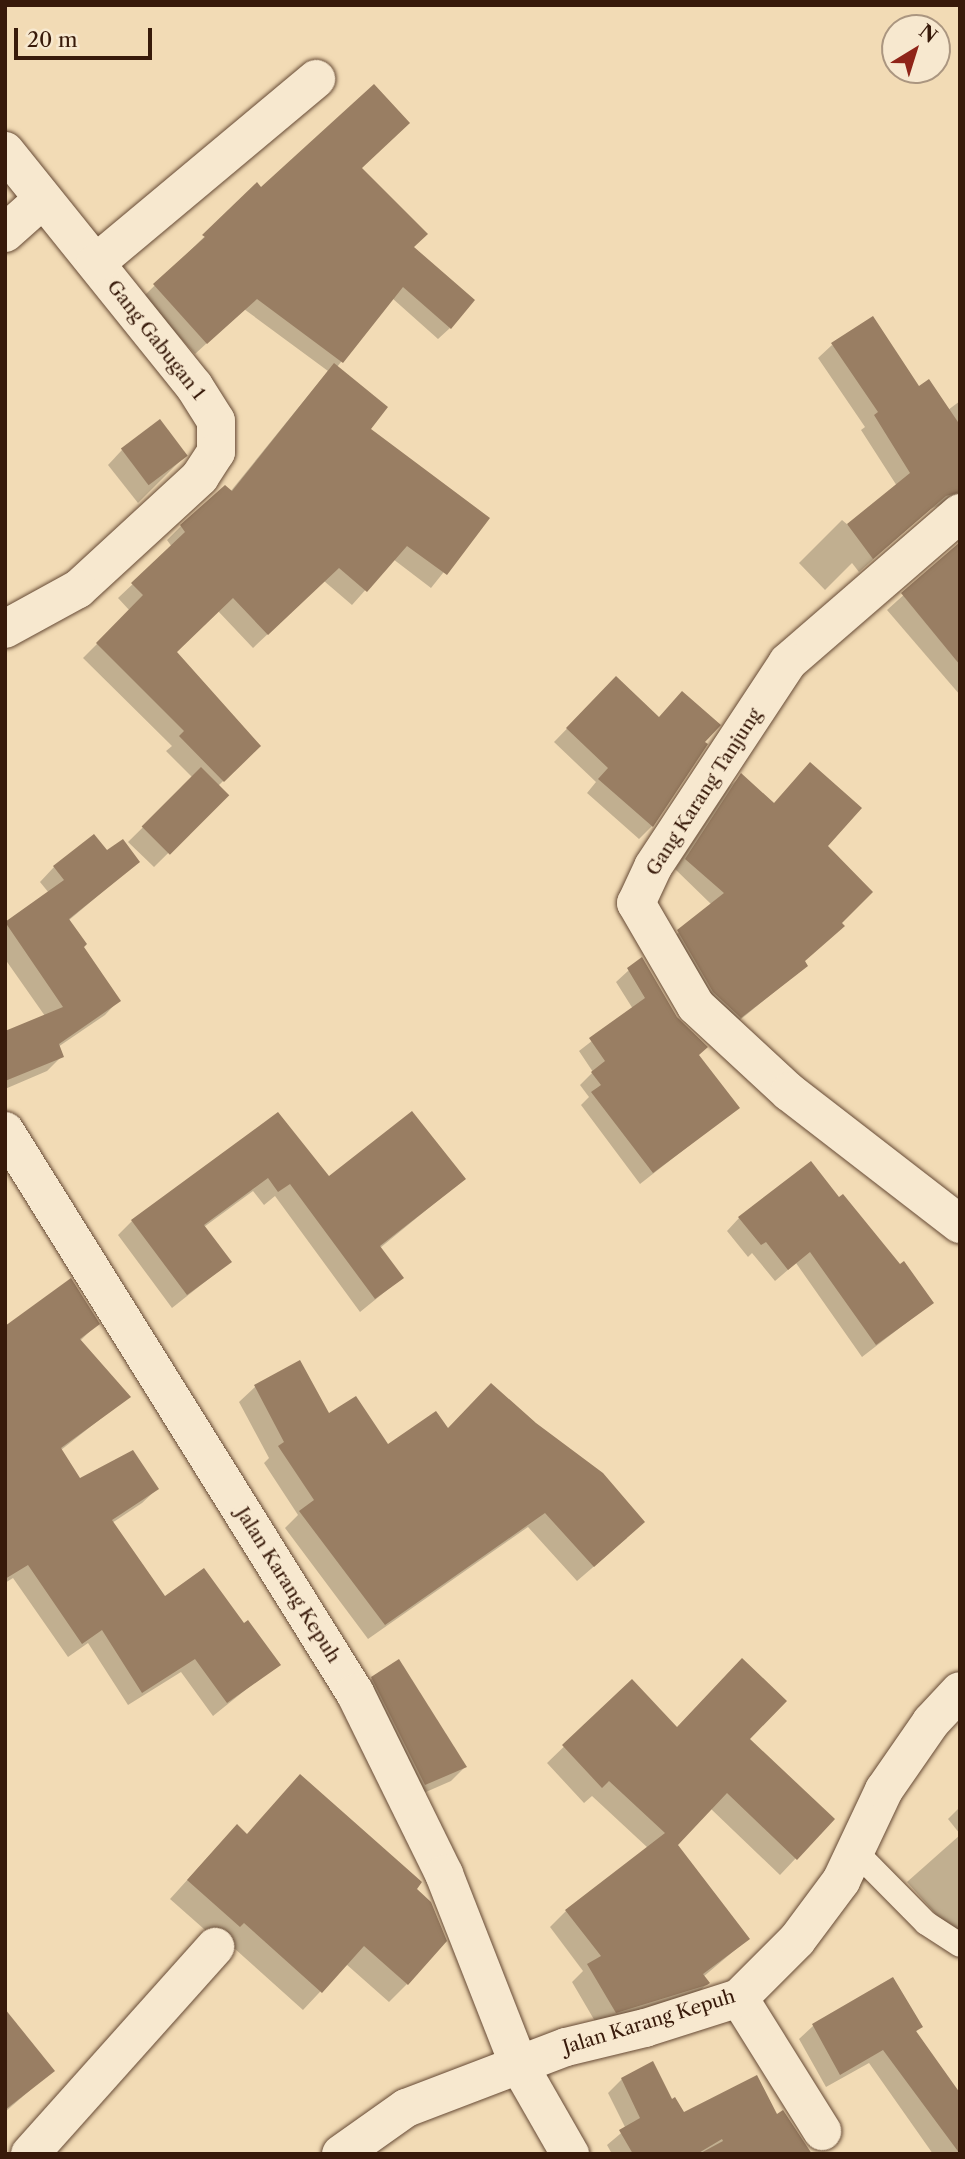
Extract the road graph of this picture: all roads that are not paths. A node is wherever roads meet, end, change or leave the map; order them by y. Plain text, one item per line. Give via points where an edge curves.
1 (316, 79) dead end
2 (5, 151) edge
3 (42, 200) junction
4 (5, 233) edge
5 (96, 263) junction
6 (960, 513) edge
7 (5, 629) edge
8 (5, 1131) edge
9 (960, 1224) edge
10 (960, 1691) edge
11 (855, 1851) junction
12 (960, 1945) edge
13 (215, 1947) dead end
14 (739, 1998) junction
15 (519, 2065) junction
16 (822, 2131) dead end
17 (30, 2154) edge
18 (341, 2154) edge
19 (570, 2154) edge

1 - 5 street
2 - 3 street, Gang Gabugan 1
3 - 4 street
3 - 5 street, Gang Gabugan 1
5 - 7 street, Gang Gabugan 1 via 194,386 216,421 216,452 200,477 78,589
6 - 9 street, Gang Karang Tanjung via 788,662 653,867 636,903 696,1006 789,1091
8 - 15 street, Jalan Karang Kepuh via 355,1693 444,1874
10 - 11 street, Jalan Karang Kepuh via 931,1722 884,1790
11 - 12 lane via 926,1923
11 - 14 street, Jalan Karang Kepuh via 841,1881 797,1940
13 - 17 street
14 - 15 street, Jalan Karang Kepuh via 566,2047
14 - 16 street
15 - 18 street, Jalan Karang Kepuh via 407,2108
15 - 19 street

